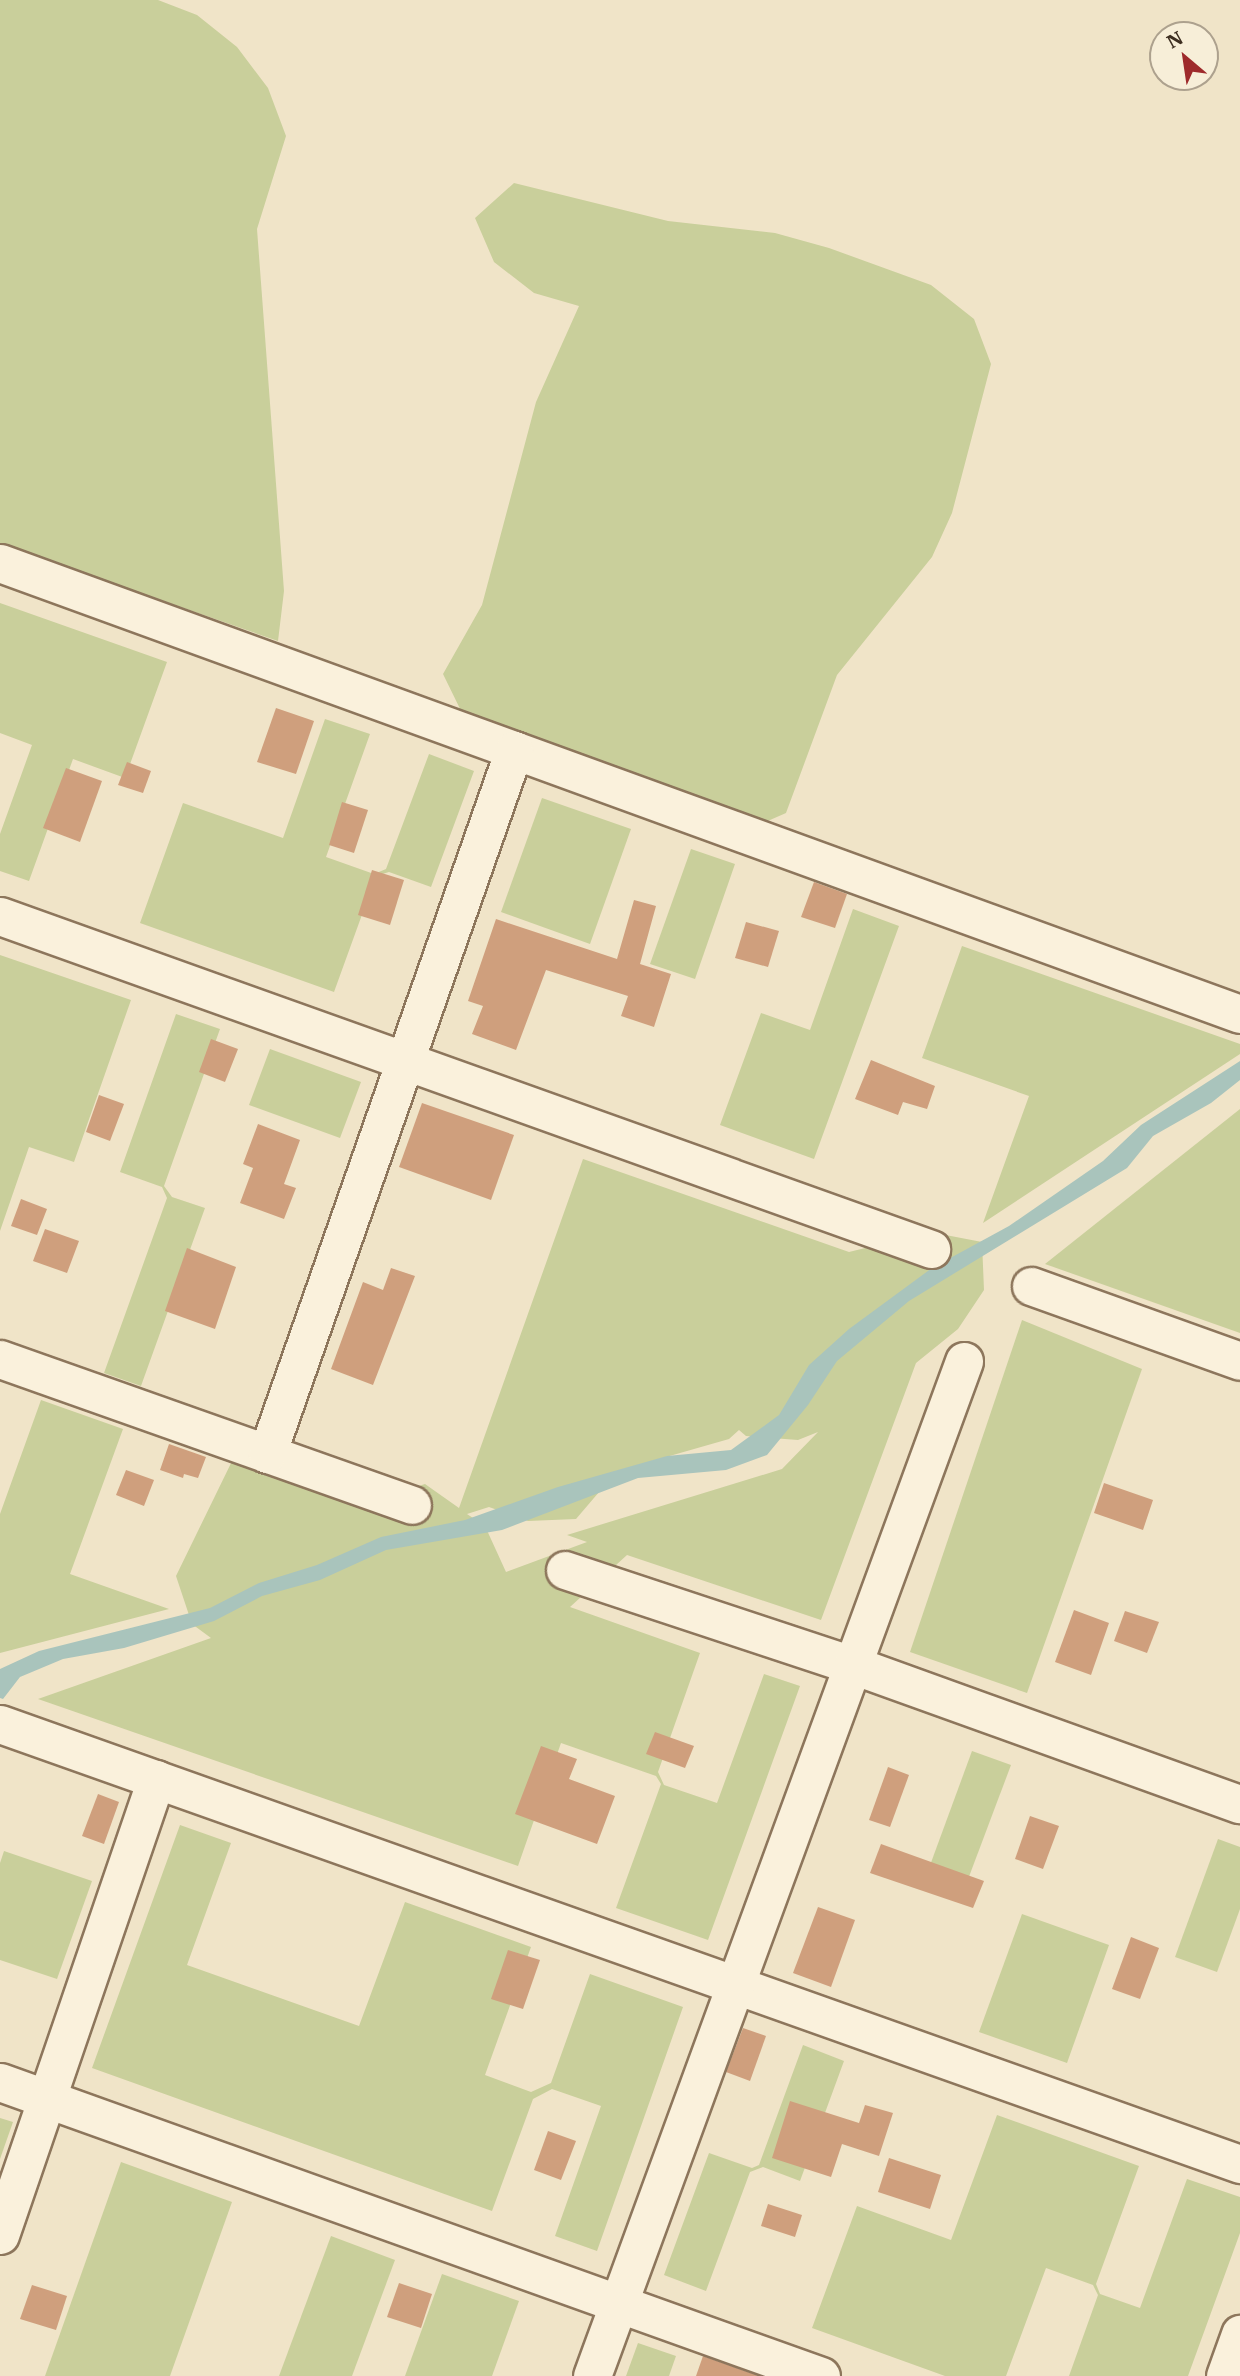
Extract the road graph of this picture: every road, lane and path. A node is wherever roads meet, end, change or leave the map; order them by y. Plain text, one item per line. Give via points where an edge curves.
1 (0, 563) edge
2 (514, 750) junction
3 (0, 916) edge
4 (1240, 1014) edge
5 (404, 1061) junction
6 (931, 1249) dead end
7 (1031, 1286) dead end
8 (0, 1359) edge
9 (964, 1361) dead end
10 (1240, 1361) edge
11 (267, 1454) junction
12 (412, 1505) dead end
13 (565, 1570) dead end
14 (853, 1665) junction
15 (0, 1724) edge
16 (156, 1779) junction
17 (1240, 1804) edge
18 (736, 1985) junction
19 (0, 2082) edge
20 (46, 2099) junction
21 (1240, 2164) edge
22 (0, 2235) edge
23 (619, 2304) junction
24 (1240, 2334) edge
25 (592, 2376) edge
26 (821, 2376) edge
27 (1225, 2376) edge

1 - 2 street
2 - 4 street
2 - 5 street
3 - 5 street
5 - 6 street
5 - 11 street
7 - 10 street
8 - 11 street
9 - 14 street
11 - 12 street
13 - 14 street
14 - 17 street
14 - 18 street
15 - 16 street
16 - 18 street
16 - 20 street
18 - 21 street
18 - 23 street
19 - 20 street
20 - 22 street
20 - 23 street
23 - 25 street
23 - 26 street
24 - 27 street

